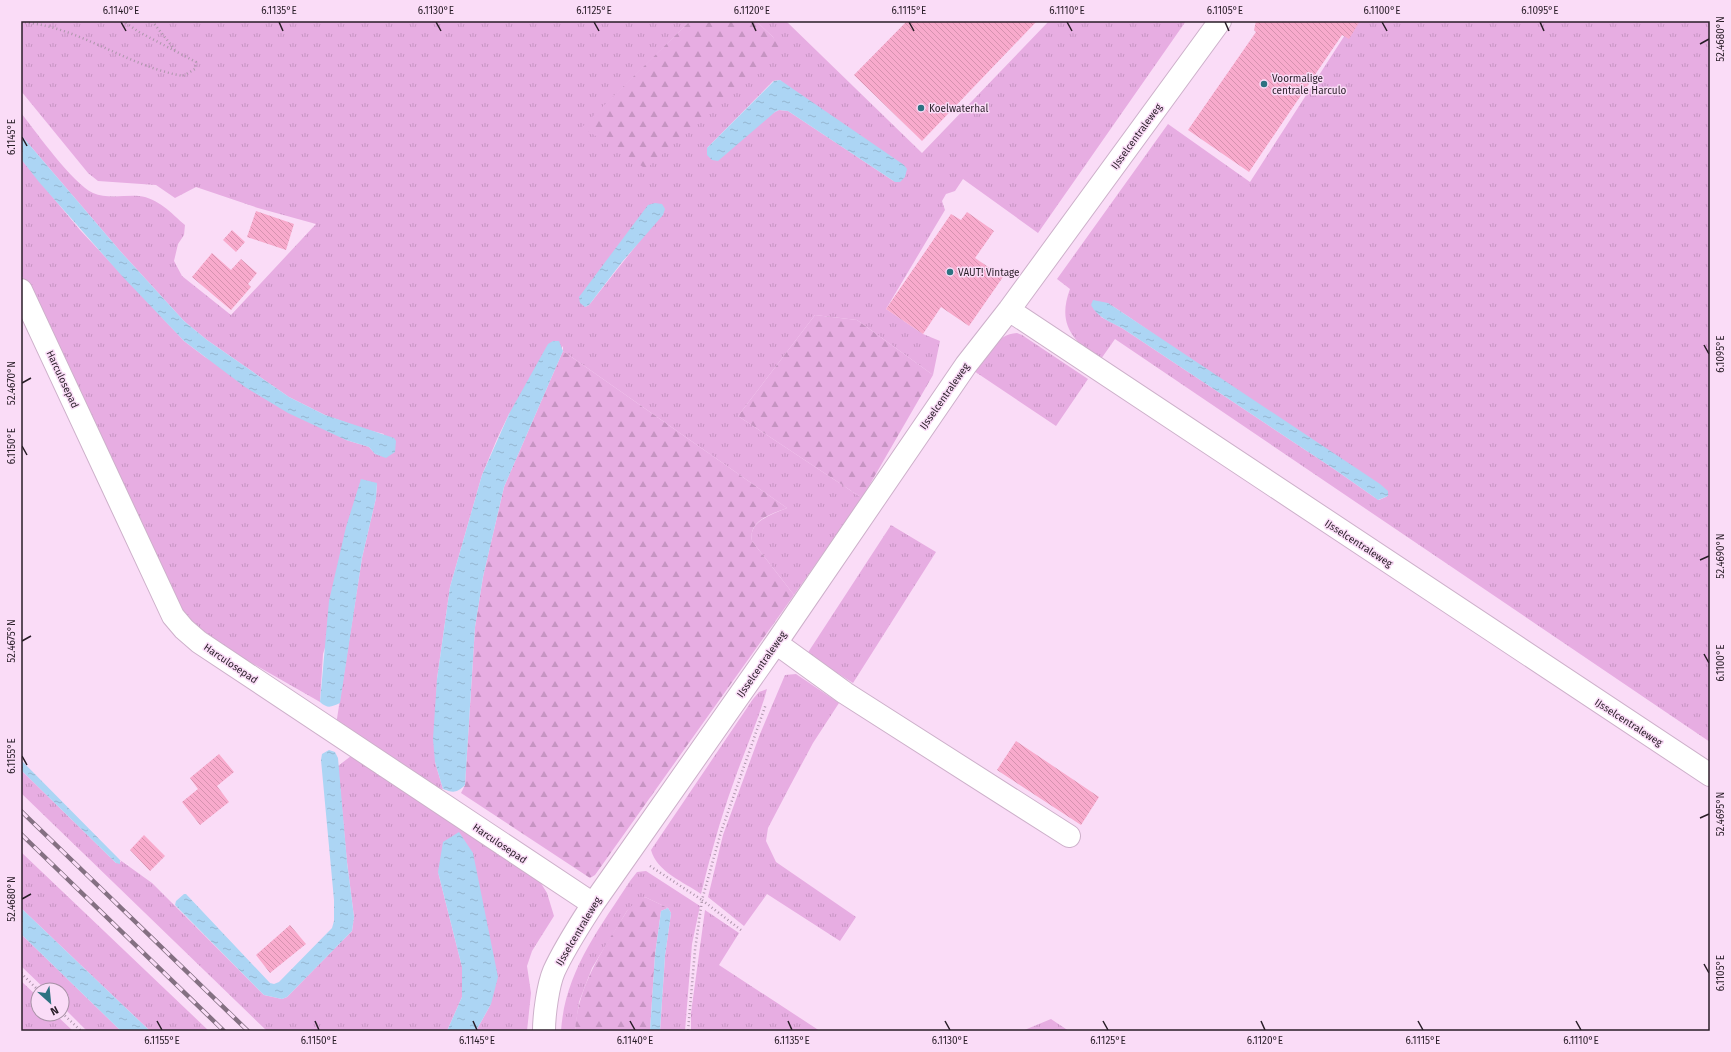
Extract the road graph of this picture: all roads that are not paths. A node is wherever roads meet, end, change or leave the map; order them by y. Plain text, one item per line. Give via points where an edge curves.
1 (1220, 21) edge
2 (21, 290) edge
3 (1009, 310) junction
4 (776, 643) junction
5 (1710, 775) edge
6 (1069, 836) dead end
7 (593, 904) junction
8 (544, 1031) edge

1 - 3 street, IJsselcentraleweg
2 - 7 street, Harculosepad via 173,616 184,629
3 - 4 street, IJsselcentraleweg via 966,364
3 - 5 street, IJsselcentraleweg
4 - 6 street via 845,693
4 - 7 street, IJsselcentraleweg
7 - 8 street, IJsselcentraleweg via 554,972 544,1018

